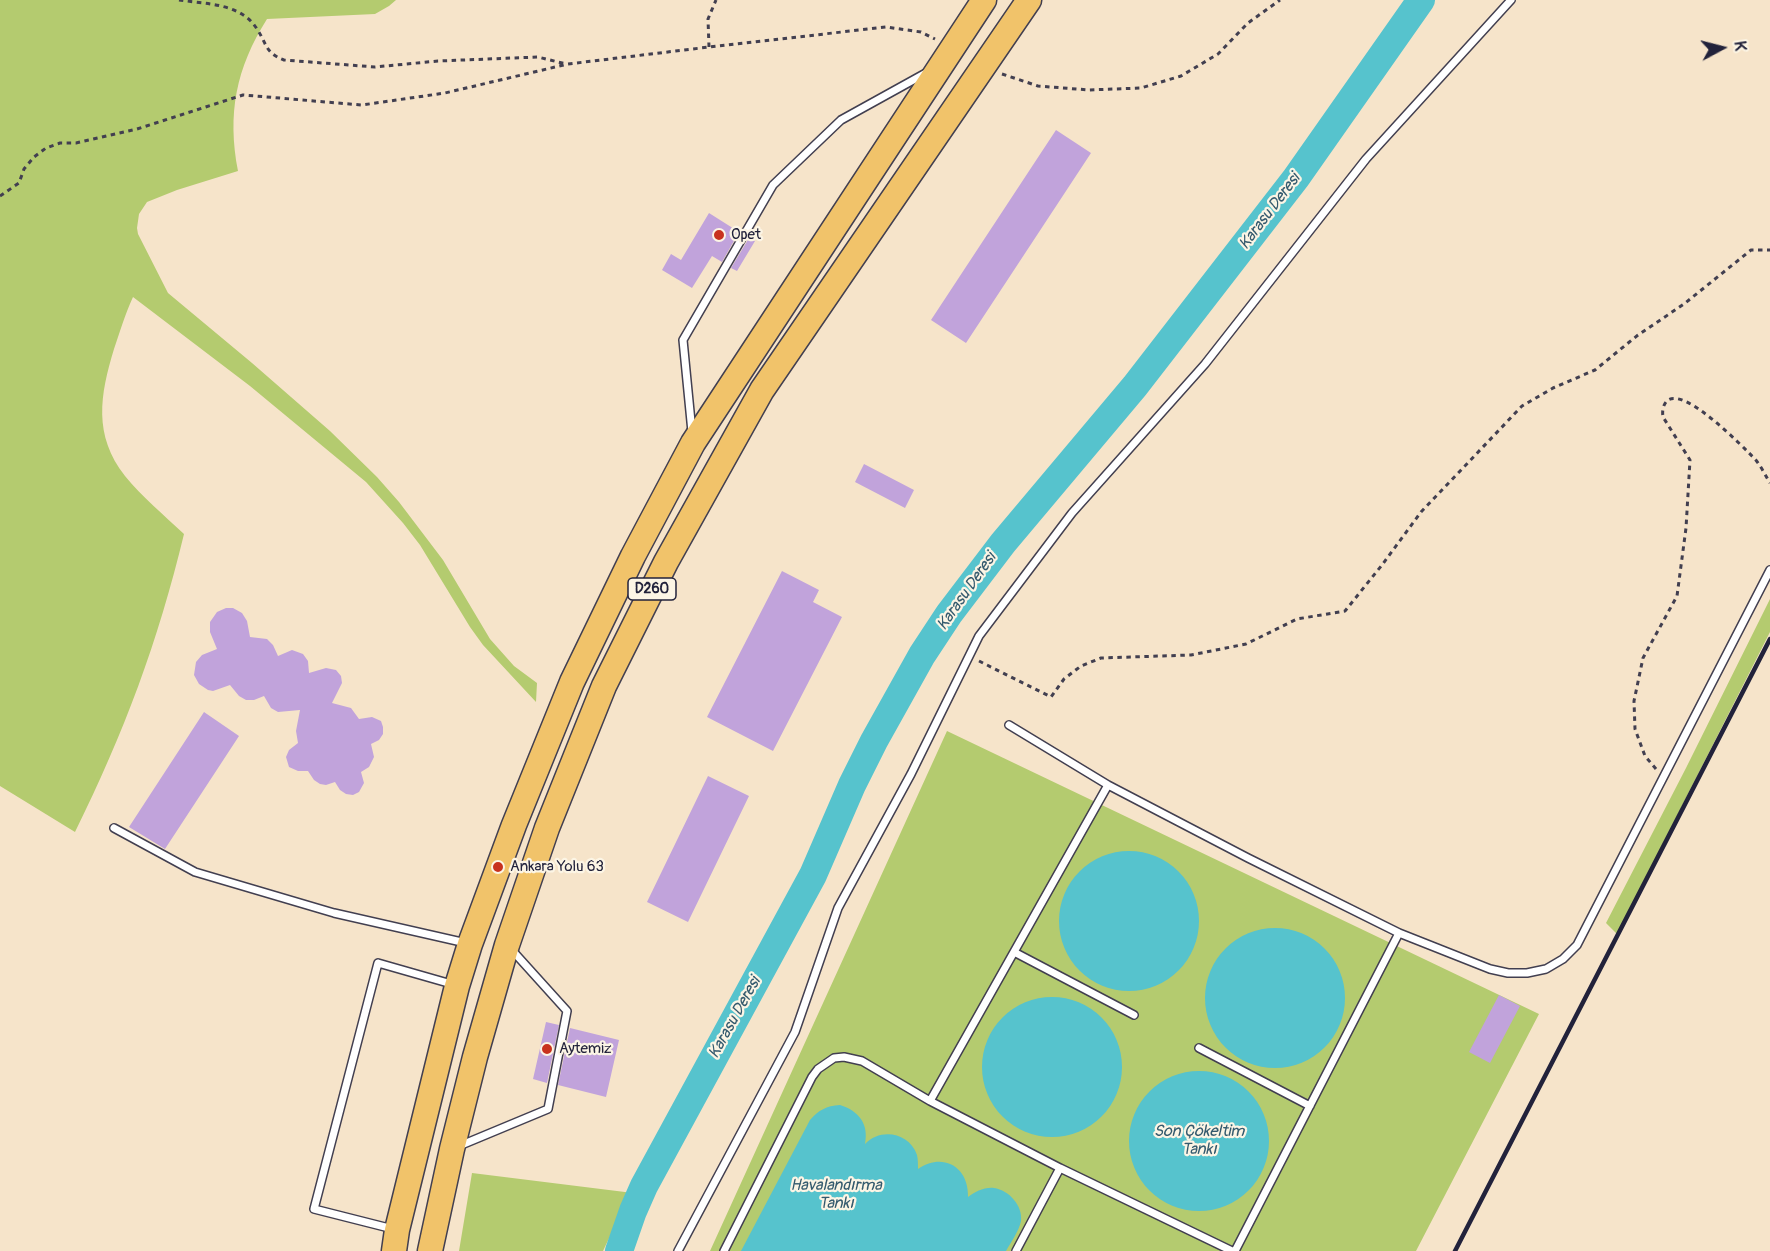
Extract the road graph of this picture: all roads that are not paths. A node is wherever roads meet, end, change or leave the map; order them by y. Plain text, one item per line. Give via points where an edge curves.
1 (984, 0) edge
2 (1029, 0) edge
3 (1511, 0) edge
4 (947, 56) junction
5 (693, 443) junction
6 (1770, 570) edge
7 (1009, 725) dead end
8 (1108, 785) junction
9 (114, 828) dead end
10 (1399, 933) junction
11 (470, 944) junction
12 (507, 945) junction
13 (1014, 952) junction
14 (457, 986) junction
15 (1134, 1014) dead end
16 (1199, 1048) dead end
17 (930, 1101) junction
18 (1310, 1106) junction
19 (452, 1149) junction
20 (1060, 1168) junction
21 (395, 1240) edge
22 (430, 1251) edge
23 (678, 1251) edge
24 (724, 1251) edge
25 (1017, 1251) edge
26 (1233, 1251) edge

1 - 4 highway, D260
2 - 12 highway, D260 via 762,390 666,562 604,686
3 - 23 lane via 1366,159 1205,364 1072,513 979,636 911,774 838,908 795,1032
4 - 5 highway, D260
4 - 5 lane via 841,120 773,185 683,340
5 - 11 highway, D260 via 572,682
6 - 10 lane via 1586,927 1563,959 1546,969 1508,973
7 - 8 lane
8 - 10 lane
8 - 13 lane
9 - 11 lane via 195,872 334,913
10 - 18 lane
11 - 14 highway, D260
12 - 19 highway, D260
12 - 19 lane via 567,1011 548,1109
13 - 15 lane
13 - 17 lane
14 - 21 highway, D260
14 - 21 lane via 378,963 314,1209
16 - 18 lane
17 - 20 lane
17 - 24 lane via 862,1060 843,1057 825,1062 812,1077
18 - 26 lane
19 - 22 highway, D260
20 - 25 lane
20 - 26 lane

